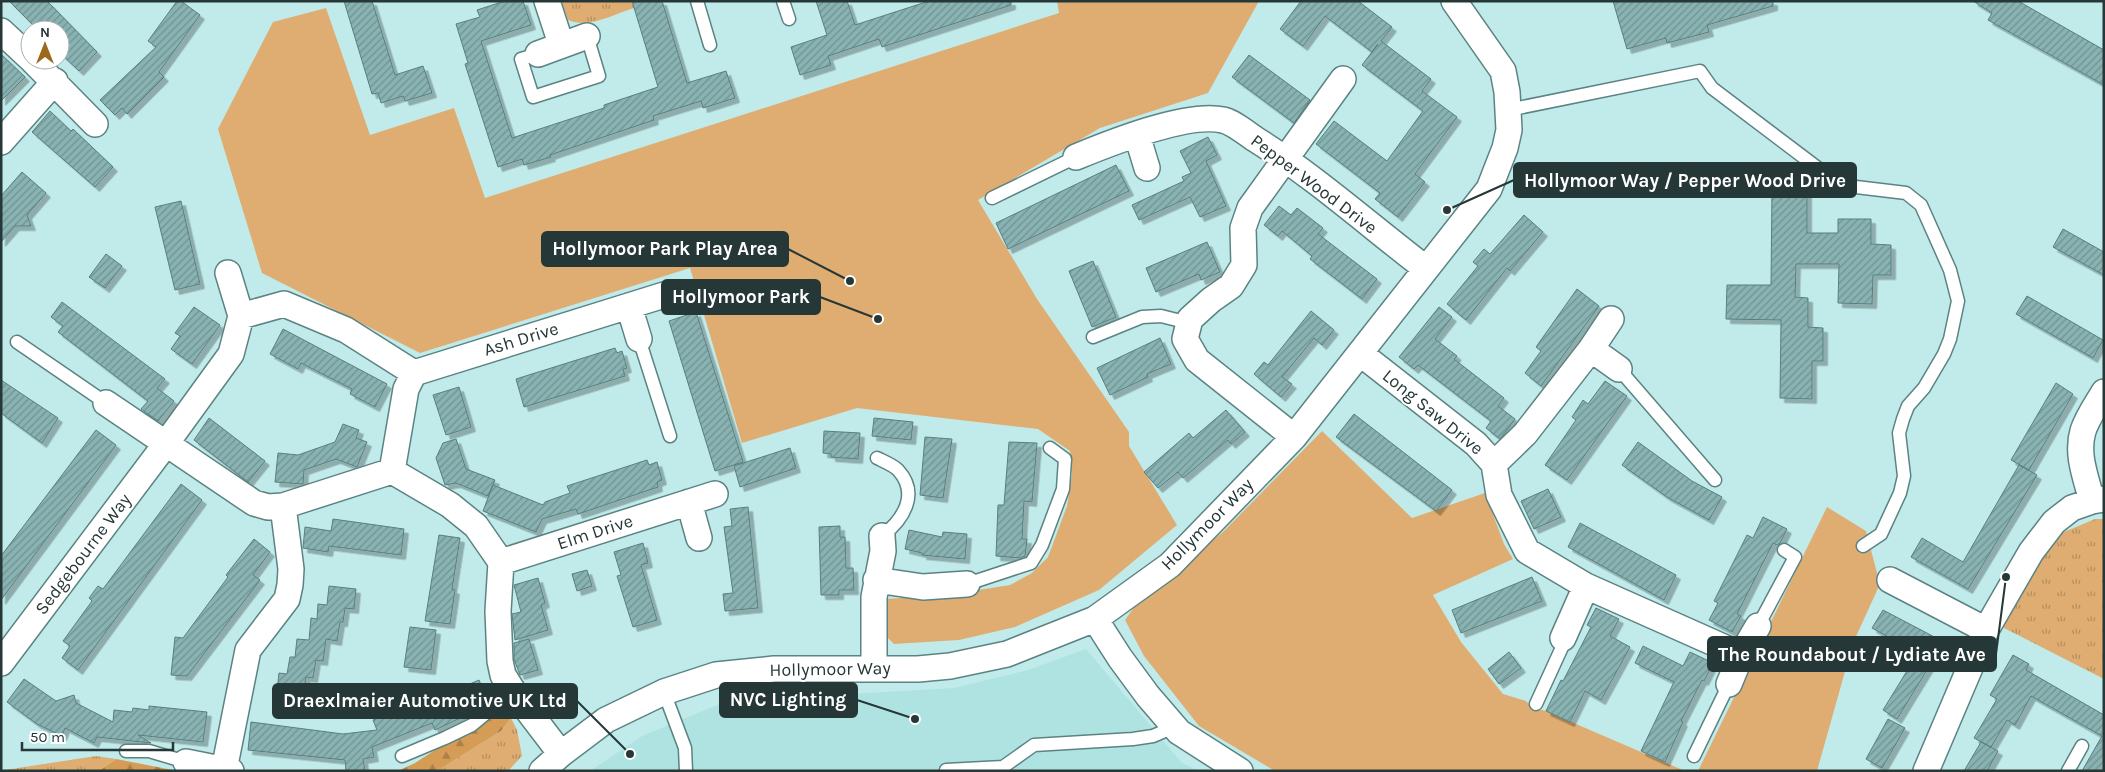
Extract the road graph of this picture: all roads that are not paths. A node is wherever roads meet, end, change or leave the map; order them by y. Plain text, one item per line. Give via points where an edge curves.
1 (547, 1) edge
2 (697, 1) edge
3 (783, 1) edge
4 (1454, 1) edge
5 (788, 19) dead end
6 (1, 31) edge
7 (587, 36) joint
8 (562, 44) junction
9 (710, 45) dead end
10 (20, 49) edge
11 (538, 54) joint
12 (42, 70) edge
13 (1343, 79) dead end
14 (54, 82) junction
15 (1508, 110) junction
16 (95, 124) dead end
17 (1137, 135) junction
18 (1, 142) edge
19 (1076, 157) joint
20 (1285, 158) junction
21 (1147, 168) dead end
22 (992, 198) dead end
23 (1425, 268) junction
24 (228, 273) dead end
25 (664, 295) dead end
26 (628, 306) junction
27 (241, 316) junction
28 (1611, 319) dead end
29 (1189, 323) junction
30 (1093, 337) dead end
31 (639, 339) joint
32 (17, 342) dead end
33 (1591, 348) junction
34 (1361, 354) junction
35 (1618, 369) joint
36 (414, 373) junction
37 (2104, 392) edge
38 (106, 404) joint
39 (670, 436) dead end
40 (1294, 436) junction
41 (166, 445) junction
42 (1050, 448) dead end
43 (877, 458) dead end
44 (1494, 464) junction
45 (392, 471) junction
46 (1715, 480) dead end
47 (715, 494) dead end
48 (2098, 500) edge
49 (689, 502) junction
50 (283, 506) junction
51 (882, 536) joint
52 (700, 538) dead end
53 (1863, 546) dead end
54 (1784, 550) dead end
55 (501, 562) junction
56 (876, 580) junction
57 (1890, 580) dead end
58 (967, 584) joint
59 (1586, 586) junction
60 (1095, 619) junction
61 (1758, 626) joint
62 (1986, 630) junction
63 (1563, 638) joint
64 (1741, 655) junction
65 (1, 663) edge
66 (874, 668) junction
67 (1729, 684) joint
68 (513, 692) junction
69 (664, 692) junction
70 (1536, 704) dead end
71 (1174, 727) junction
72 (2082, 746) dead end
73 (126, 751) dead end
74 (561, 754) junction
75 (402, 756) dead end
76 (1694, 756) dead end
77 (186, 762) joint
78 (228, 770) edge
79 (946, 770) edge
80 (542, 771) edge
81 (686, 771) edge
82 (1240, 771) edge
83 (1926, 771) edge
84 (2068, 771) edge

1 - 8 street
2 - 9 lane
3 - 5 lane
4 - 15 street, Hollymoor Way via 1503,71
6 - 10 street
7 - 8 street
7 - 11 lane via 599,76 533,97 521,59
8 - 11 street
12 - 14 street
13 - 20 street
14 - 16 street
14 - 18 street
15 - 23 street, Hollymoor Way via 1509,130 1505,148 1489,189
15 - 53 lane via 1700,71 1712,88 1835,181 1906,193 1921,205 1950,270 1958,301 1944,354 1924,388 1908,406 1903,419 1899,433 1904,476 1900,493 1881,534
17 - 19 street, Pepper Wood Drive
17 - 20 street, Pepper Wood Drive via 1206,118 1224,120
17 - 21 street
19 - 22 lane
20 - 23 street, Pepper Wood Drive
20 - 29 street via 1250,208 1243,228 1244,265 1231,286 1211,300
23 - 34 street, Hollymoor Way
24 - 27 street
25 - 26 street, Ash Drive
26 - 31 street
26 - 36 street, Ash Drive
27 - 36 street via 284,304 346,330
27 - 41 street, Sedgebourne Way via 231,354
28 - 33 street
29 - 30 lane via 1161,316 1142,317
29 - 40 street via 1184,339 1196,360
31 - 39 lane
32 - 38 lane
33 - 35 street
33 - 44 street via 1526,434
34 - 40 street, Hollymoor Way
34 - 44 street, Long Saw Drive via 1476,444
35 - 46 lane
36 - 45 street via 406,389
37 - 48 street via 2083,430 2081,443 2082,463
38 - 41 street
40 - 60 street, Hollymoor Way via 1170,565
41 - 50 street via 254,503 268,507
41 - 65 street, Sedgebourne Way
42 - 58 lane via 1065,459 1063,489 1042,545 1031,563
43 - 51 lane via 898,469 907,487 906,509 896,525
44 - 59 street, Long Saw Drive via 1499,495 1527,550
45 - 50 street
45 - 55 street via 450,505 476,526
47 - 49 street, Elm Drive
48 - 62 street via 2072,508 2054,522 2031,552
49 - 52 street
49 - 55 street, Elm Drive
50 - 78 street via 292,569 290,585 287,599 248,650
51 - 56 street via 883,551
54 - 61 lane via 1796,557
55 - 68 street via 498,610 500,662
56 - 58 street via 923,587
56 - 66 street
57 - 62 street
59 - 63 street
59 - 64 street, Long Saw Drive
60 - 66 street, Hollymoor Way via 1006,654 981,660 918,668
60 - 71 street via 1120,658
61 - 64 street
62 - 83 street
63 - 70 lane via 1563,645
64 - 67 street
66 - 69 street, Hollymoor Way via 774,668 716,675
67 - 76 lane
68 - 74 street
68 - 75 lane via 472,725
69 - 74 street, Hollymoor Way via 606,720
69 - 81 lane via 685,748
71 - 79 lane via 1146,737 1034,745 1003,767
71 - 82 street
72 - 84 lane
73 - 77 lane via 149,751
74 - 80 street, Hollymoor Way
77 - 78 street

